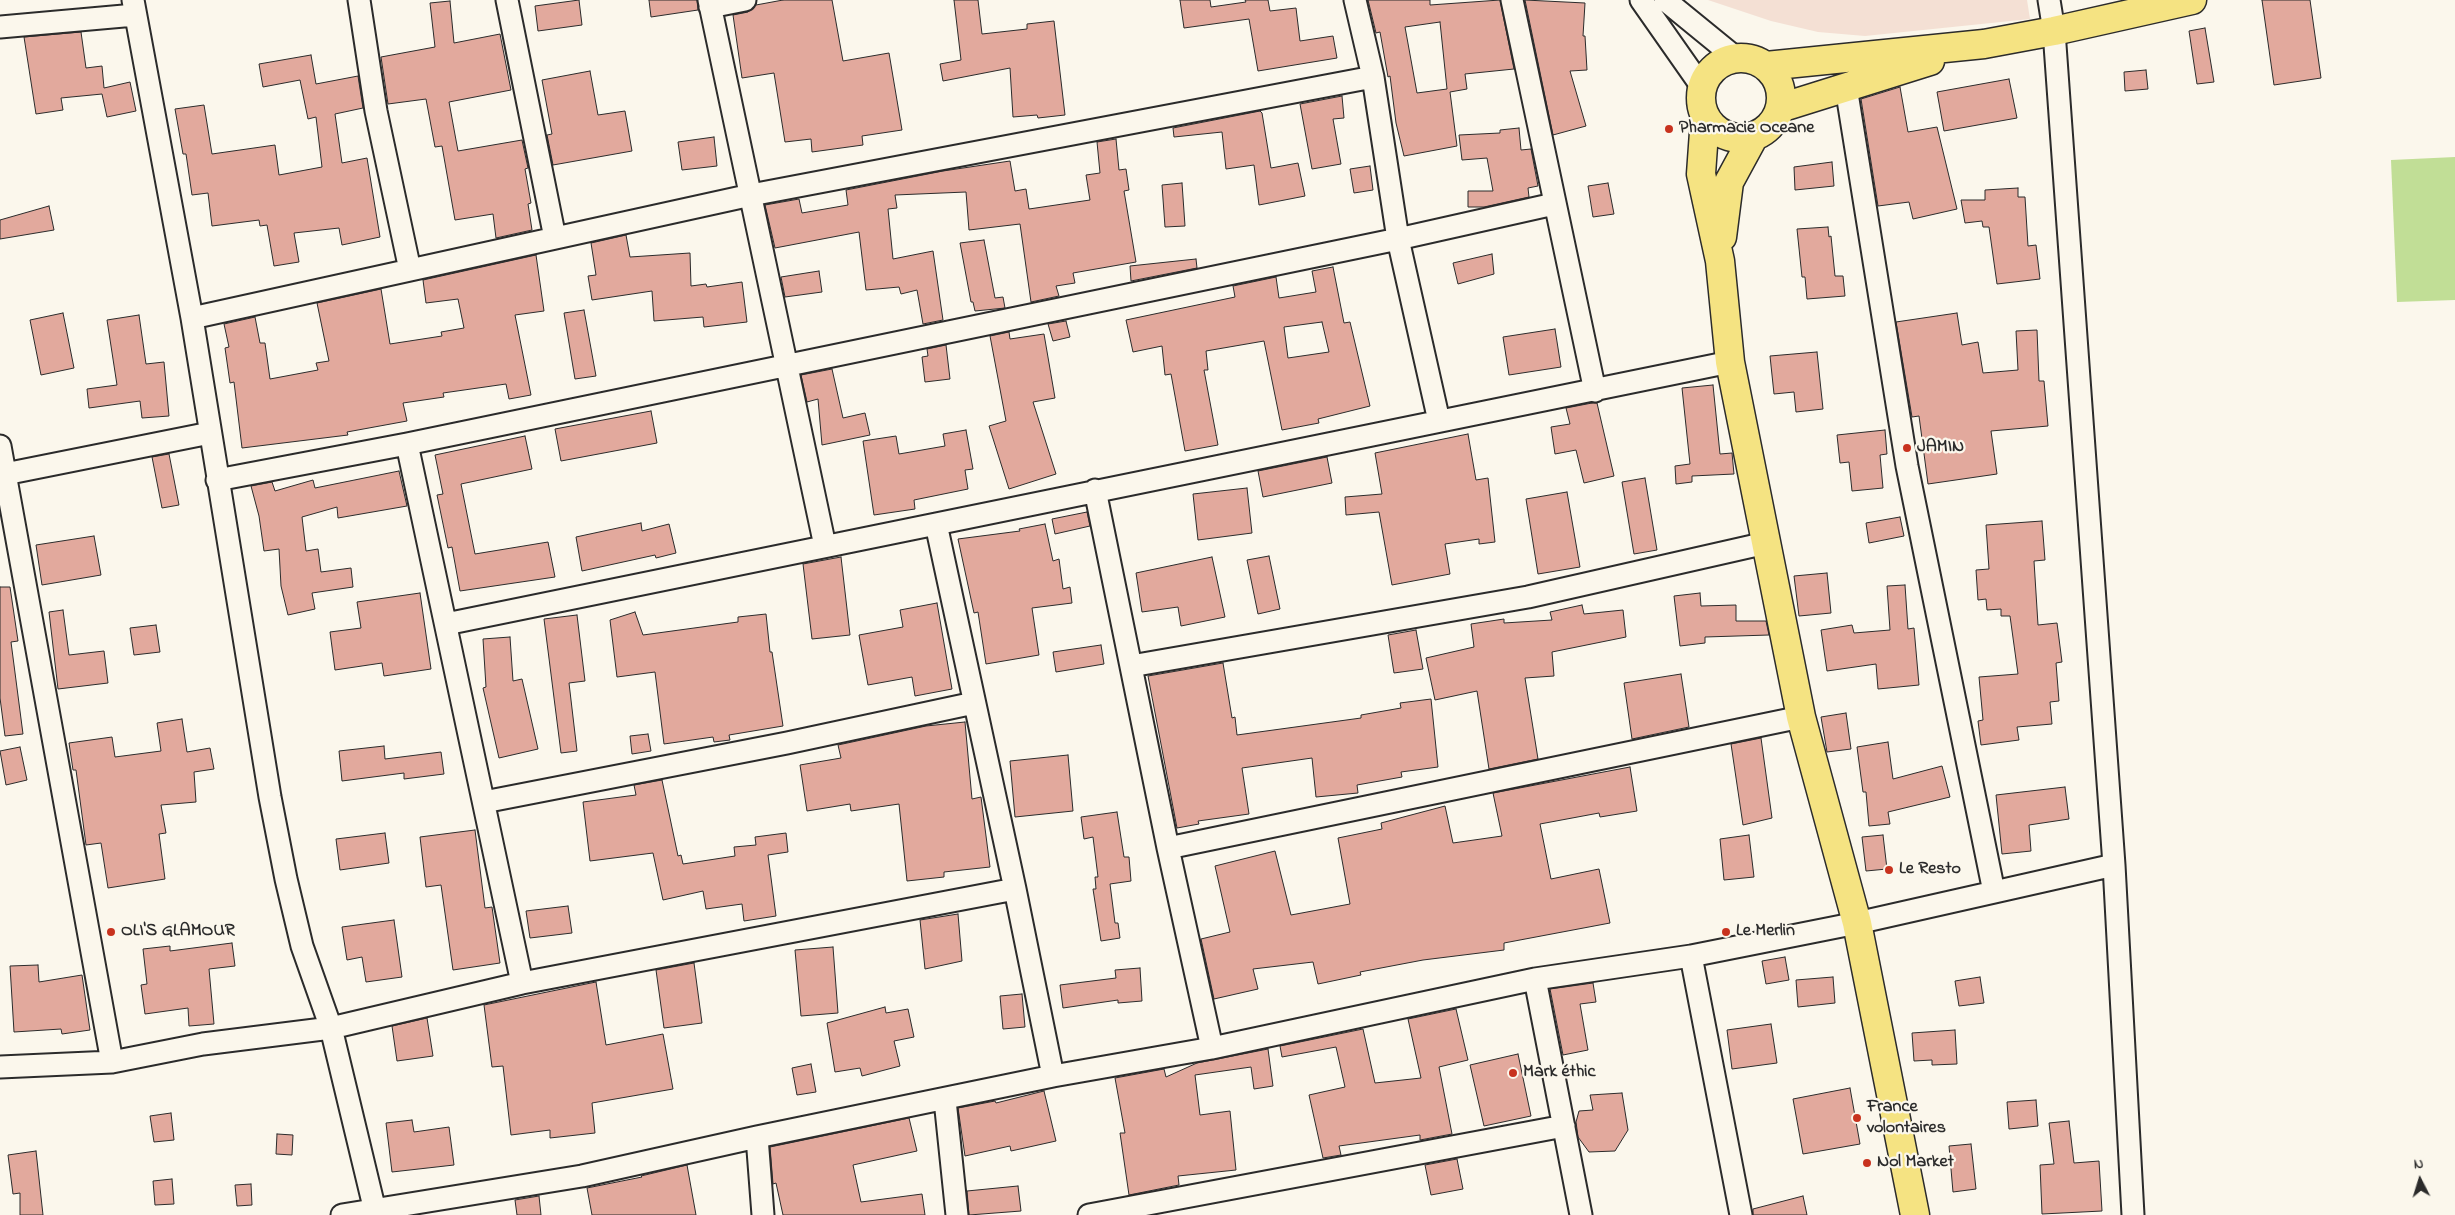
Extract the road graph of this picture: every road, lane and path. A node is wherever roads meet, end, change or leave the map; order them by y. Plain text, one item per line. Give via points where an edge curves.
1 (359, 0) edge
2 (507, 0) edge
3 (746, 0) edge
4 (1355, 0) edge
5 (1512, 0) edge
6 (1641, 0) edge
7 (1665, 0) edge
8 (2049, 0) edge
9 (2192, 0) edge
10 (709, 4) edge
11 (134, 8) edge
12 (0, 27) edge
13 (2054, 32) junction
14 (1984, 44) junction
15 (1736, 58) junction
16 (1766, 66) junction
17 (1373, 77) junction
18 (1702, 87) junction
19 (1846, 87) junction
20 (1780, 108) junction
21 (1705, 118) junction
22 (1754, 136) junction
23 (752, 196) junction
24 (1554, 204) junction
25 (555, 238) junction
26 (1398, 239) junction
27 (1720, 261) junction
28 (410, 270) junction
29 (192, 318) junction
30 (1730, 362) junction
31 (786, 366) junction
32 (1594, 391) junction
33 (1439, 421) junction
34 (210, 433) junction
35 (407, 444) junction
36 (0, 446) edge
37 (5, 474) junction
38 (218, 480) junction
39 (1096, 490) junction
40 (936, 524) junction
41 (1766, 542) junction
42 (825, 546) junction
43 (446, 624) junction
44 (1131, 666) junction
45 (974, 702) junction
46 (1801, 717) junction
47 (484, 802) junction
48 (1168, 848) junction
49 (2114, 865) junction
50 (1015, 889) junction
51 (1994, 892) junction
52 (1857, 923) junction
53 (1691, 956) junction
54 (1535, 978) junction
55 (522, 983) junction
56 (330, 1028) junction
57 (1212, 1048) junction
58 (112, 1062) junction
59 (0, 1067) edge
60 (1053, 1076) junction
61 (946, 1100) junction
62 (1564, 1126) junction
63 (757, 1137) junction
64 (376, 1213) edge
65 (342, 1215) edge
66 (762, 1215) edge
67 (957, 1215) edge
68 (1089, 1215) edge
69 (1581, 1215) edge
70 (1741, 1215) edge
71 (1915, 1215) edge
72 (2133, 1215) edge

1 - 28 street via 376,111
2 - 25 street
3 - 10 street
4 - 17 street
5 - 24 street
6 - 18 street
7 - 15 street
8 - 13 street
9 - 13 main road
10 - 23 street
11 - 12 street
11 - 29 street
13 - 14 main road
13 - 49 street
14 - 16 main road
14 - 19 main road
15 - 16 main road via 1752,59
15 - 18 main road via 1720,63 1709,73
16 - 20 main road via 1779,85
17 - 23 street
17 - 26 street
18 - 21 main road via 1700,103
19 - 20 main road
19 - 51 street via 1907,466
20 - 22 main road via 1770,125
21 - 22 main road via 1718,132 1735,138
21 - 27 main road via 1702,174
22 - 27 main road via 1728,182
23 - 25 street
23 - 31 street
24 - 26 street
24 - 32 street
25 - 28 street
26 - 31 street
26 - 33 street
27 - 30 main road
28 - 29 street
29 - 34 street
30 - 32 street
30 - 41 main road
31 - 35 street
31 - 42 street
32 - 33 street
33 - 39 street
34 - 37 street
34 - 38 street
35 - 38 street
35 - 43 street
36 - 37 street
37 - 58 street
38 - 56 street via 286,879 302,946
39 - 40 street
39 - 44 street
40 - 42 street
40 - 45 street
41 - 44 street via 1528,597
41 - 46 main road
42 - 43 street
43 - 47 street
44 - 48 street
45 - 47 street via 787,743
45 - 50 street
46 - 48 street
46 - 52 main road
47 - 55 street
48 - 57 street
49 - 51 street
49 - 72 street
50 - 55 street
50 - 60 street
51 - 52 street
52 - 53 street
52 - 71 main road
53 - 54 street
53 - 70 street
54 - 57 street
54 - 62 street
55 - 56 street
56 - 58 street via 203,1044
56 - 64 street
57 - 60 street
58 - 59 street
60 - 61 street
61 - 63 street
61 - 67 street
62 - 68 street
62 - 69 street
63 - 64 street via 582,1176
63 - 66 street
64 - 65 street

